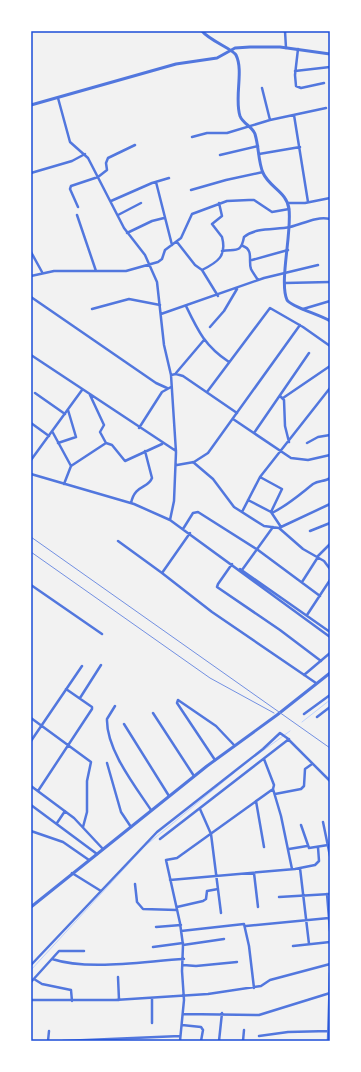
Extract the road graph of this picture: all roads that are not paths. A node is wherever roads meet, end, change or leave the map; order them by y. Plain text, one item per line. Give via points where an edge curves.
1 (202, 31) edge
2 (285, 31) edge
3 (286, 48) junction
4 (298, 49) junction
5 (231, 50) junction
6 (330, 54) edge
7 (330, 68) edge
8 (295, 72) junction
9 (324, 83) dead end
10 (262, 88) dead end
11 (58, 98) junction
12 (31, 105) edge
13 (326, 108) dead end
14 (294, 115) junction
15 (270, 120) junction
16 (250, 127) junction
17 (192, 137) dead end
18 (135, 145) dead end
19 (258, 146) junction
20 (300, 147) junction
21 (85, 154) junction
22 (259, 154) junction
23 (220, 155) dead end
24 (263, 172) junction
25 (31, 173) edge
26 (98, 177) junction
27 (169, 178) dead end
28 (156, 182) junction
29 (191, 190) dead end
30 (330, 198) edge
31 (111, 201) junction
32 (308, 202) junction
33 (141, 203) dead end
34 (219, 203) junction
35 (288, 203) junction
36 (78, 207) dead end
37 (289, 209) junction
38 (77, 215) dead end
39 (118, 215) junction
40 (164, 218) junction
41 (330, 219) edge
42 (290, 227) junction
43 (127, 233) junction
44 (177, 242) junction
45 (172, 245) junction
46 (243, 246) junction
47 (288, 250) junction
48 (222, 251) junction
49 (31, 252) edge
50 (252, 260) junction
51 (151, 265) junction
52 (318, 265) dead end
53 (202, 270) junction
54 (96, 271) junction
55 (42, 272) junction
56 (285, 272) junction
57 (31, 276) edge
58 (258, 280) junction
59 (330, 282) edge
60 (285, 283) junction
61 (237, 288) junction
62 (218, 296) junction
63 (31, 297) edge
64 (330, 301) edge
65 (160, 306) junction
66 (186, 306) junction
67 (92, 309) dead end
68 (303, 309) junction
69 (160, 314) junction
70 (330, 320) edge
71 (300, 325) junction
72 (210, 327) dead end
73 (204, 340) junction
74 (330, 346) edge
75 (309, 353) dead end
76 (31, 355) edge
77 (229, 362) junction
78 (330, 366) edge
79 (176, 374) junction
80 (171, 375) junction
81 (171, 386) junction
82 (167, 388) junction
83 (330, 388) edge
84 (82, 390) junction
85 (207, 392) junction
86 (35, 393) dead end
87 (90, 395) junction
88 (280, 396) junction
89 (283, 398) junction
90 (68, 410) junction
91 (237, 413) junction
92 (65, 414) junction
93 (233, 419) junction
94 (31, 423) edge
95 (139, 428) junction
96 (52, 431) junction
97 (254, 433) junction
98 (329, 434) edge
99 (49, 436) junction
100 (289, 442) junction
101 (58, 443) junction
102 (106, 443) junction
103 (307, 443) dead end
104 (163, 444) junction
105 (280, 450) junction
106 (145, 451) junction
107 (176, 452) junction
108 (330, 455) edge
109 (31, 460) edge
110 (193, 462) junction
111 (177, 465) junction
112 (71, 466) junction
113 (31, 474) edge
114 (260, 477) junction
115 (329, 480) edge
116 (64, 484) junction
117 (248, 500) junction
118 (131, 503) junction
119 (330, 504) edge
120 (242, 512) junction
121 (271, 512) junction
122 (170, 520) junction
123 (330, 522) edge
124 (273, 527) junction
125 (281, 527) junction
126 (184, 529) junction
127 (310, 531) dead end
128 (283, 532) junction
129 (190, 533) junction
130 (118, 540) dead end
131 (330, 544) edge
132 (258, 550) junction
133 (317, 557) junction
134 (232, 564) junction
135 (238, 568) junction
136 (330, 569) edge
137 (242, 570) junction
138 (162, 573) junction
139 (330, 580) edge
140 (302, 582) junction
141 (329, 584) edge
142 (31, 585) edge
143 (320, 596) junction
144 (307, 615) junction
145 (330, 632) edge
146 (102, 634) dead end
147 (330, 637) edge
148 (330, 653) edge
149 (321, 661) junction
150 (82, 666) dead end
151 (101, 666) dead end
152 (330, 673) edge
153 (304, 675) junction
154 (316, 684) junction
155 (66, 689) junction
156 (330, 695) edge
157 (80, 698) junction
158 (115, 706) dead end
159 (330, 707) edge
160 (153, 713) dead end
161 (304, 714) dead end
162 (317, 717) dead end
163 (31, 718) edge
164 (124, 724) dead end
165 (42, 725) junction
166 (288, 738) junction
167 (31, 741) edge
168 (68, 745) junction
169 (234, 745) junction
170 (264, 759) junction
171 (215, 760) junction
172 (107, 763) dead end
173 (312, 764) junction
174 (194, 776) junction
175 (330, 781) edge
176 (31, 786) edge
177 (273, 789) junction
178 (38, 791) junction
179 (275, 794) junction
180 (169, 796) junction
181 (256, 801) junction
182 (31, 805) edge
183 (200, 809) junction
184 (151, 810) junction
185 (65, 811) junction
186 (323, 822) dead end
187 (57, 823) junction
188 (301, 825) dead end
189 (83, 827) junction
190 (131, 827) junction
191 (31, 831) edge
192 (211, 834) junction
193 (160, 839) dead end
194 (328, 845) junction
195 (264, 846) dead end
196 (307, 846) junction
197 (318, 848) junction
198 (102, 849) junction
199 (289, 849) junction
200 (97, 854) junction
201 (330, 856) edge
202 (89, 860) junction
203 (300, 868) junction
204 (292, 869) junction
205 (72, 873) junction
206 (254, 873) junction
207 (216, 875) junction
208 (170, 880) junction
209 (135, 884) dead end
210 (218, 889) junction
211 (101, 891) junction
212 (329, 894) edge
213 (303, 895) junction
214 (279, 897) dead end
215 (31, 907) edge
216 (258, 908) dead end
217 (177, 909) junction
218 (221, 913) dead end
219 (329, 918) junction
220 (306, 920) junction
221 (181, 925) junction
222 (245, 926) junction
223 (156, 928) dead end
224 (181, 930) junction
225 (330, 931) edge
226 (224, 939) dead end
227 (330, 942) edge
228 (183, 944) junction
229 (309, 944) junction
230 (293, 946) dead end
231 (153, 948) dead end
232 (84, 951) dead end
233 (52, 959) junction
234 (184, 959) junction
235 (237, 962) dead end
236 (330, 964) edge
237 (31, 965) edge
238 (183, 965) junction
239 (330, 973) edge
240 (118, 977) dead end
241 (34, 979) junction
242 (330, 981) edge
243 (31, 982) edge
244 (254, 988) junction
245 (330, 993) edge
246 (184, 997) junction
247 (152, 998) junction
248 (31, 1000) edge
249 (119, 1000) junction
250 (72, 1001) junction
251 (330, 1003) edge
252 (222, 1013) junction
253 (183, 1014) junction
254 (152, 1023) dead end
255 (182, 1025) junction
256 (330, 1025) edge
257 (244, 1030) dead end
258 (49, 1031) dead end
259 (329, 1031) junction
260 (180, 1036) junction
261 (259, 1036) dead end
262 (329, 1040) edge
263 (48, 1041) edge
264 (63, 1041) edge
265 (180, 1041) edge
266 (201, 1041) edge
267 (219, 1041) edge
268 (243, 1041) edge

1 - 5 street via 218,44
2 - 3 street
3 - 4 street
3 - 5 street via 250,46
4 - 6 street
4 - 8 street
5 - 11 street via 217,58 176,64
5 - 16 street via 236,55 238,63 239,113
7 - 8 street
8 - 9 street via 295,83 298,87
10 - 15 street
11 - 12 street
11 - 21 street via 70,142
13 - 14 street
14 - 15 street
14 - 20 street
15 - 16 street
16 - 17 street via 227,133 207,133
16 - 19 street
18 - 26 street via 108,158 107,170
19 - 22 street
19 - 23 street
20 - 22 street
20 - 32 street
21 - 25 street via 72,161
21 - 26 street
22 - 24 street
24 - 29 street
24 - 35 street
26 - 31 street
26 - 36 street via 71,186
27 - 28 street
28 - 31 street
28 - 40 street
30 - 32 street
31 - 39 street
32 - 35 street
33 - 39 street
34 - 37 street via 252,200 272,212
34 - 44 street via 192,214
34 - 48 street via 222,216 212,224 222,236
35 - 37 street
37 - 42 street
38 - 54 street
39 - 43 street
40 - 43 street
40 - 45 street
41 - 42 street via 321,218
42 - 46 street via 250,233 244,237
42 - 47 street
43 - 51 street
44 - 45 street
44 - 53 street
45 - 51 street via 165,250 161,261
46 - 48 street
46 - 50 street via 248,248
47 - 50 street
47 - 56 street
48 - 53 street via 219,261
49 - 55 street
50 - 58 street via 251,267
51 - 54 street via 132,270
51 - 65 street via 159,288
52 - 56 street
53 - 62 street
54 - 55 street
55 - 57 street
56 - 58 street
56 - 60 street
58 - 61 street
59 - 60 street
60 - 68 street via 287,300
61 - 62 street
61 - 72 street via 224,311
62 - 66 street
63 - 82 street
64 - 68 street
65 - 67 street via 129,299
65 - 69 street
66 - 69 street
66 - 73 street
68 - 70 street
69 - 80 street
71 - 74 street
71 - 77 street via 269,308
71 - 91 street
73 - 77 street
73 - 79 street
75 - 88 street
76 - 84 street
77 - 85 street
78 - 89 street
79 - 80 street
79 - 85 street
80 - 81 street
81 - 82 street
81 - 107 street
82 - 95 street
83 - 100 street
84 - 87 street
84 - 90 street
85 - 91 street
86 - 92 street
87 - 95 street
87 - 102 street via 104,425 100,432
88 - 89 street
88 - 97 street
89 - 100 street
90 - 92 street
90 - 101 street via 76,437
91 - 93 street
92 - 96 street
93 - 97 street
93 - 110 street via 208,453
94 - 99 street
95 - 104 street
96 - 99 street
96 - 101 street
97 - 105 street
98 - 103 street
99 - 109 street
100 - 105 street
101 - 112 street
102 - 106 street via 112,445 125,460
102 - 112 street
104 - 106 street
104 - 107 street
105 - 108 street via 291,458 306,460
105 - 114 street
106 - 118 street via 152,478 135,492
107 - 111 street
110 - 111 street
110 - 120 street via 213,479 231,503
111 - 122 street
112 - 116 street
113 - 116 street
114 - 117 street
114 - 121 street via 282,489
115 - 121 street via 316,483 287,506
116 - 118 street
117 - 120 street
117 - 121 street
118 - 122 street
119 - 125 street
120 - 124 street via 264,526
121 - 125 street
122 - 126 street
123 - 127 street
124 - 128 street
124 - 132 street
125 - 128 street
126 - 129 street
126 - 132 street via 193,513 198,512
128 - 133 street
129 - 134 street
129 - 138 street
130 - 138 street
131 - 133 street
132 - 137 street
132 - 140 street
133 - 136 street
133 - 140 street
134 - 135 street
134 - 149 street via 217,587
135 - 137 street
135 - 147 street
137 - 144 street
138 - 153 street via 212,612
139 - 141 street
140 - 143 street
141 - 143 street
142 - 146 street
143 - 144 street
144 - 145 street
148 - 149 street
149 - 153 street
150 - 155 street
151 - 157 street
152 - 154 street
153 - 154 street
154 - 169 street
155 - 157 street
155 - 165 street
156 - 161 street
157 - 168 street via 92,709
158 - 184 street via 107,719 111,742 125,770
159 - 162 street
160 - 174 street
163 - 165 street
164 - 180 street
165 - 167 street
165 - 168 street
166 - 170 street
166 - 173 street
166 - 211 street via 280,733 157,832
168 - 178 street
168 - 189 street via 91,762 87,781 88,808
169 - 171 street
169 - 171 street via 216,726 178,700 177,703
170 - 177 street via 274,785
170 - 183 street
171 - 174 street
172 - 190 street via 121,812
173 - 175 street
173 - 179 street via 305,769 302,790
174 - 180 street
176 - 178 street
177 - 179 street
177 - 181 street
178 - 185 street
179 - 199 street
180 - 184 street
181 - 192 street
181 - 195 street
182 - 187 street
183 - 192 street
183 - 193 street
184 - 190 street
185 - 187 street
185 - 189 street
186 - 194 street
187 - 200 street
188 - 196 street
189 - 198 street
190 - 198 street
191 - 202 street via 63,842
192 - 207 street
192 - 208 street via 177,858 166,860
194 - 197 street
194 - 201 street
196 - 197 street via 310,849
196 - 199 street
197 - 203 street via 319,863
198 - 200 street
199 - 204 street
200 - 202 street
202 - 205 street
203 - 204 street
203 - 213 street
204 - 206 street
205 - 211 street
205 - 215 street
206 - 207 street
206 - 216 street
207 - 208 street
207 - 210 street
208 - 217 street
209 - 217 street via 137,902 143,909
210 - 217 street via 207,891 204,901
210 - 218 street
211 - 237 street
212 - 213 street
212 - 219 street
213 - 214 street
213 - 220 street
217 - 221 street
219 - 220 street
219 - 225 street
220 - 222 street
220 - 229 street
221 - 223 street
221 - 224 street
222 - 224 street via 240,924
222 - 244 street
224 - 228 street
226 - 228 street
227 - 229 street
228 - 231 street
228 - 234 street
229 - 230 street
232 - 233 street via 61,950
233 - 234 street via 85,964
233 - 241 street
234 - 238 street
235 - 238 street
236 - 244 street via 270,980
238 - 246 street
239 - 242 street
240 - 249 street
241 - 243 street
241 - 250 street via 42,984 71,990
242 - 245 street
244 - 246 street
245 - 251 street
245 - 252 street via 259,1015
246 - 247 street
246 - 253 street
247 - 249 street
247 - 254 street
248 - 250 street
249 - 250 street
251 - 256 street
252 - 253 street
252 - 267 street
253 - 255 street
255 - 260 street
255 - 266 street via 201,1027
256 - 259 street
257 - 268 street
258 - 263 street
259 - 261 street
259 - 262 street
260 - 264 street
260 - 265 street

